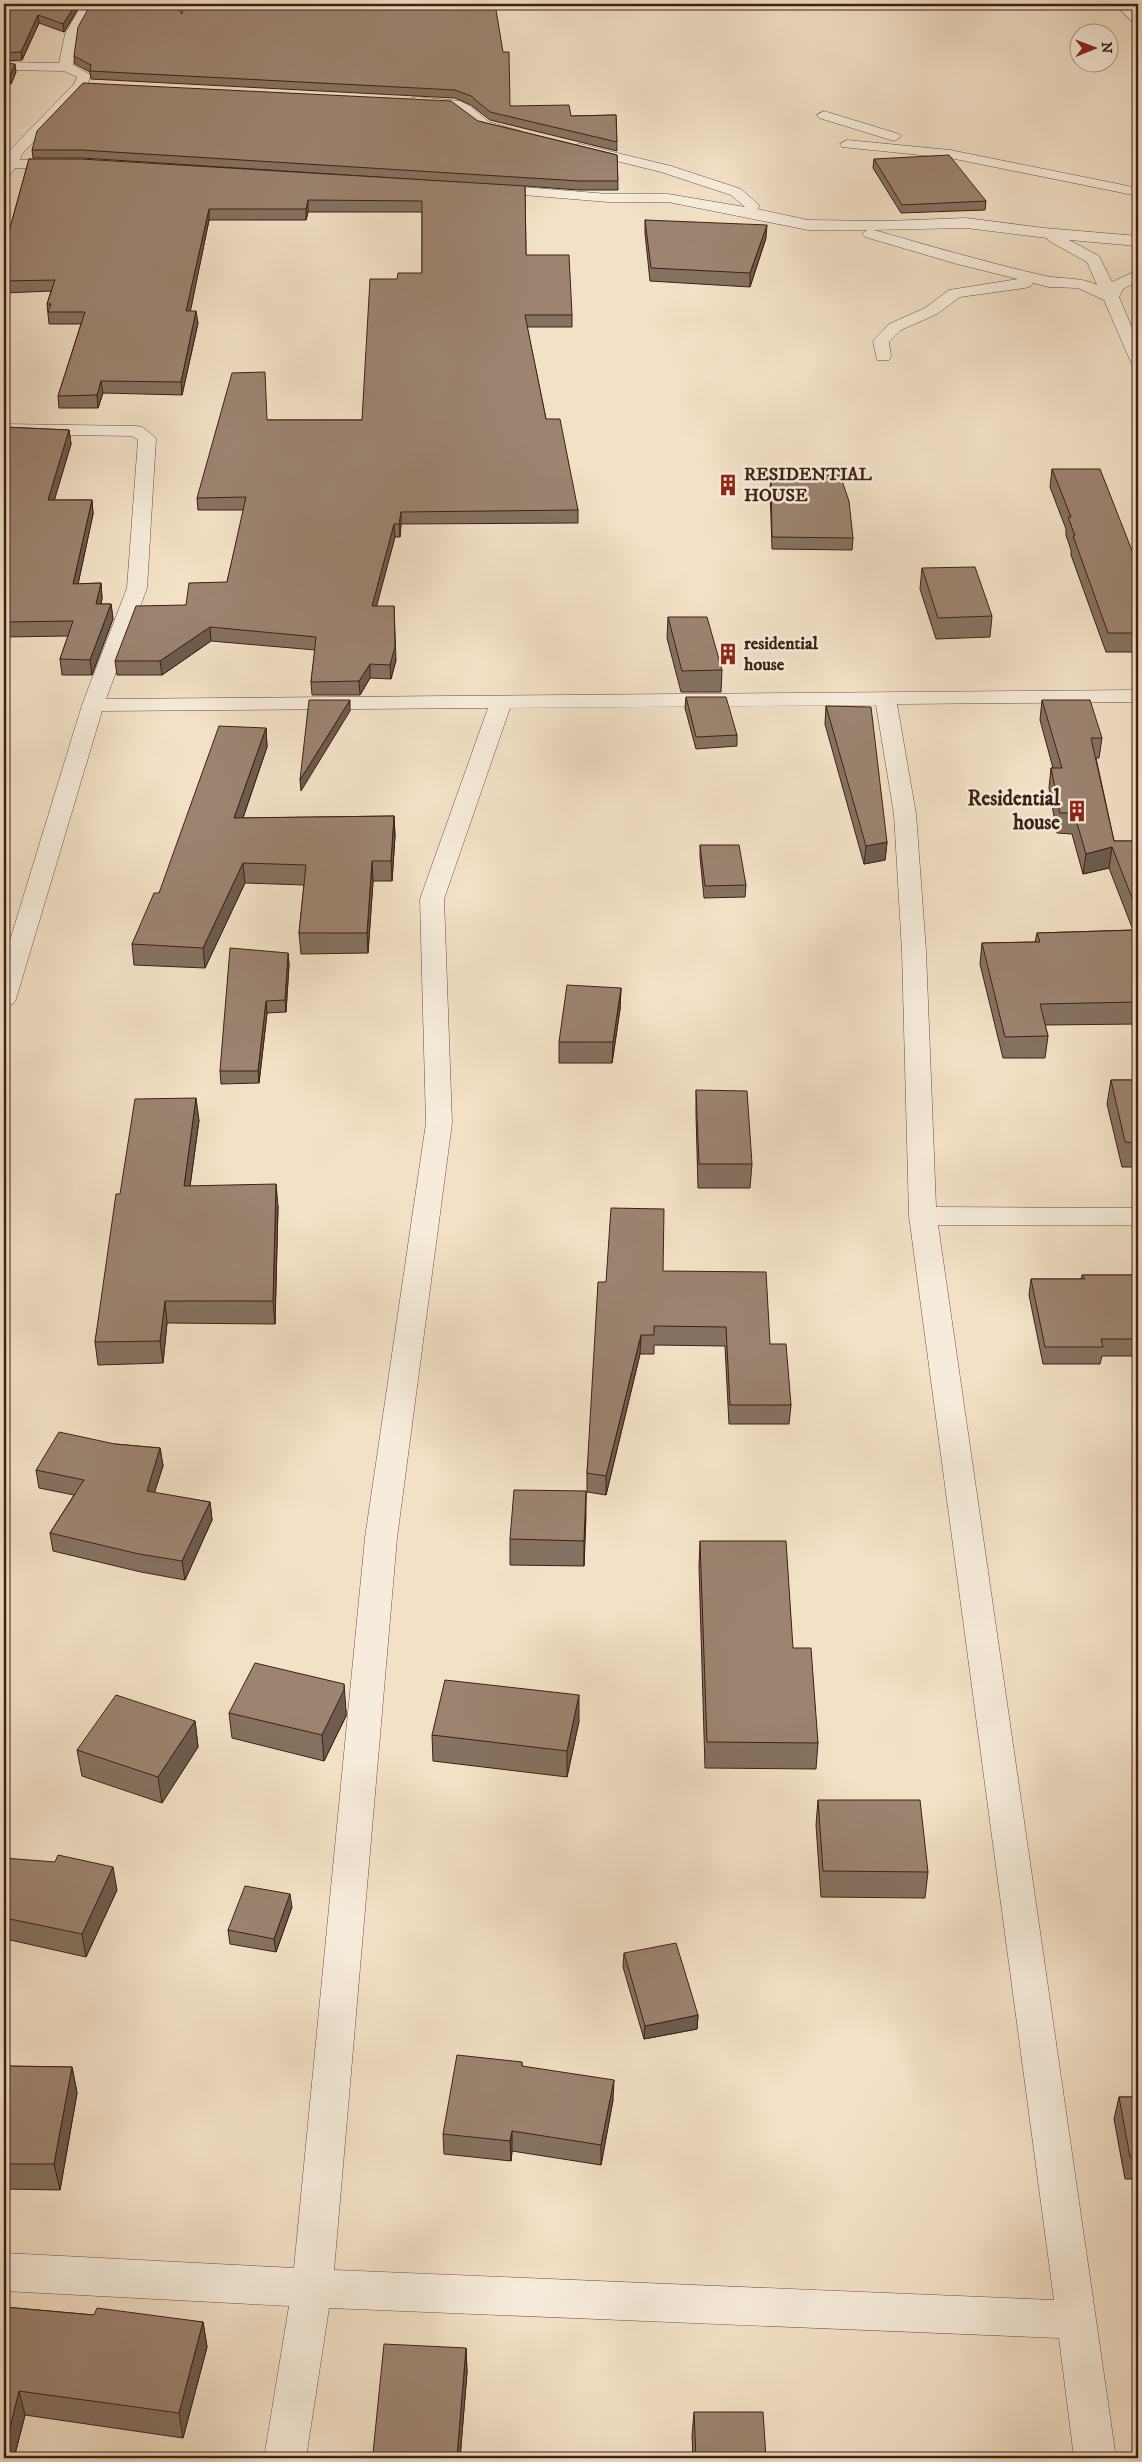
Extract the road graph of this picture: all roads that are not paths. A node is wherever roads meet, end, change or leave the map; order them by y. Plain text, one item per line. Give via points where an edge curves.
1 (88, 4) edge
2 (1120, 4) edge
3 (1138, 20) edge
4 (4, 66) edge
5 (66, 67) junction
6 (80, 85) junction
7 (99, 86) edge
8 (401, 101) edge
9 (824, 115) dead end
10 (533, 138) edge
11 (4, 142) edge
12 (25, 143) junction
13 (847, 144) dead end
14 (569, 145) edge
15 (950, 154) junction
16 (82, 164) edge
17 (7, 168) edge
18 (468, 187) edge
19 (1138, 192) edge
20 (764, 215) junction
21 (848, 226) junction
22 (1044, 233) junction
23 (1138, 240) edge
24 (1137, 274) edge
25 (1102, 278) junction
26 (1049, 282) junction
27 (1111, 297) junction
28 (883, 356) dead end
29 (1138, 360) edge
30 (4, 429) edge
31 (1138, 696) edge
32 (885, 698) junction
33 (501, 702) junction
34 (92, 705) junction
35 (4, 999) edge
36 (923, 1216) junction
37 (1138, 1216) edge
38 (4, 2272) edge
39 (312, 2288) junction
40 (1077, 2320) junction
41 (285, 2458) edge
42 (1095, 2458) edge

1 - 5 street via 76,20 64,54
2 - 3 street
4 - 5 street
5 - 6 street via 84,75
6 - 7 street
6 - 12 street
8 - 10 street via 455,104 484,125
9 - 15 street
11 - 12 street
12 - 17 street
13 - 15 street
14 - 20 street via 666,169 736,192
15 - 19 street
16 - 17 street
18 - 20 street via 608,198 668,198
20 - 21 street via 808,225
21 - 22 street via 966,223
21 - 26 street
22 - 23 street
22 - 25 street via 1094,259
24 - 25 street
24 - 27 street via 1117,286
25 - 26 street
25 - 27 street
26 - 27 street via 1081,283
26 - 28 street via 990,286 955,293 930,311 895,328 881,341
27 - 29 street
30 - 34 street via 136,431 147,438 137,588
31 - 32 street
32 - 33 street
32 - 36 street via 905,814 914,951
33 - 34 street
33 - 39 street via 432,899 438,1123 381,1538
34 - 35 street
36 - 37 street
36 - 40 street
38 - 39 street
39 - 40 street
39 - 41 street
40 - 42 street

